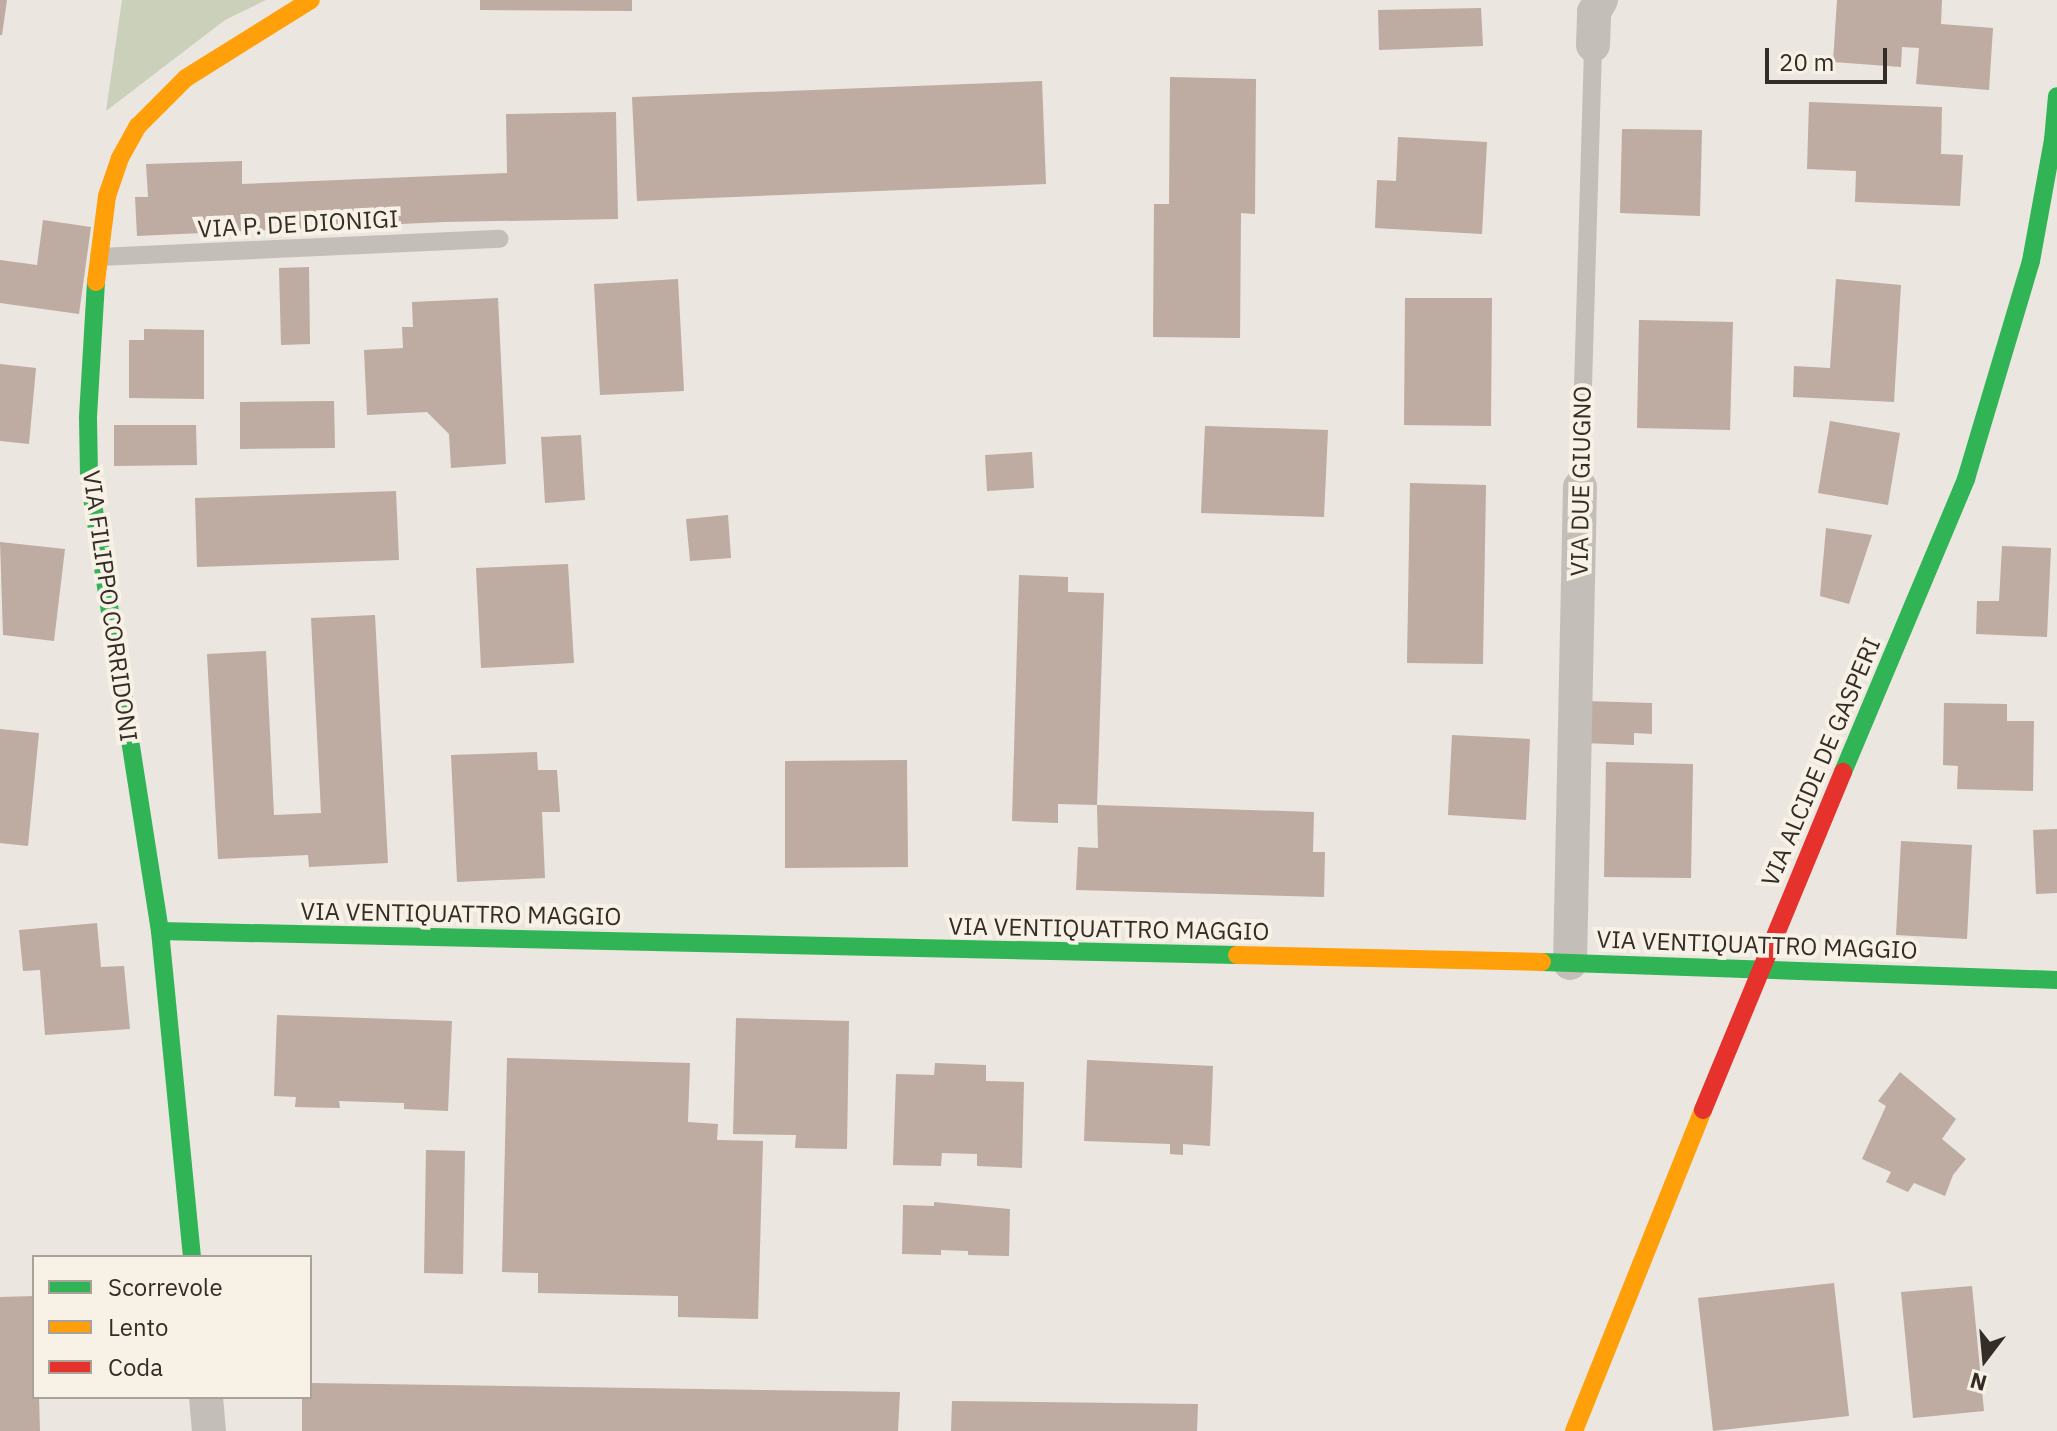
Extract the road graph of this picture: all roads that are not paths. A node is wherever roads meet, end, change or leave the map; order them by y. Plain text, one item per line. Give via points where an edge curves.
1 (311, 0) edge
2 (1601, 0) edge
3 (1593, 45) joint
4 (2057, 96) edge
5 (2055, 142) edge
6 (500, 239) dead end
7 (99, 257) junction
8 (1580, 487) joint
9 (160, 931) junction
10 (1570, 963) junction
11 (1761, 967) junction
12 (2057, 980) edge
13 (192, 1255) edge
14 (206, 1399) edge
15 (209, 1431) edge
16 (1574, 1431) edge

1 - 7 street, VIA FILIPPO CORRIDONI via 206,64 153,109 120,158 107,196
2 - 3 street, VIA DUE GIUGNO via 1594,12
3 - 8 lane, VIA DUE GIUGNO
4 - 5 street, VIA ALCIDE DE GASPERI
5 - 11 street, VIA ALCIDE DE GASPERI via 2031,261 1966,479
6 - 7 lane, VIA P. DE DIONIGI
7 - 9 street, VIA FILIPPO CORRIDONI via 89,478
8 - 10 street, VIA DUE GIUGNO
9 - 10 street, VIA VENTIQUATTRO MAGGIO
9 - 13 street, VIA FILIPPO CORRIDONI
10 - 11 street, VIA VENTIQUATTRO MAGGIO
11 - 12 street, VIA VENTIQUATTRO MAGGIO
11 - 16 street, VIA ALCIDE DE GASPERI
14 - 15 street

